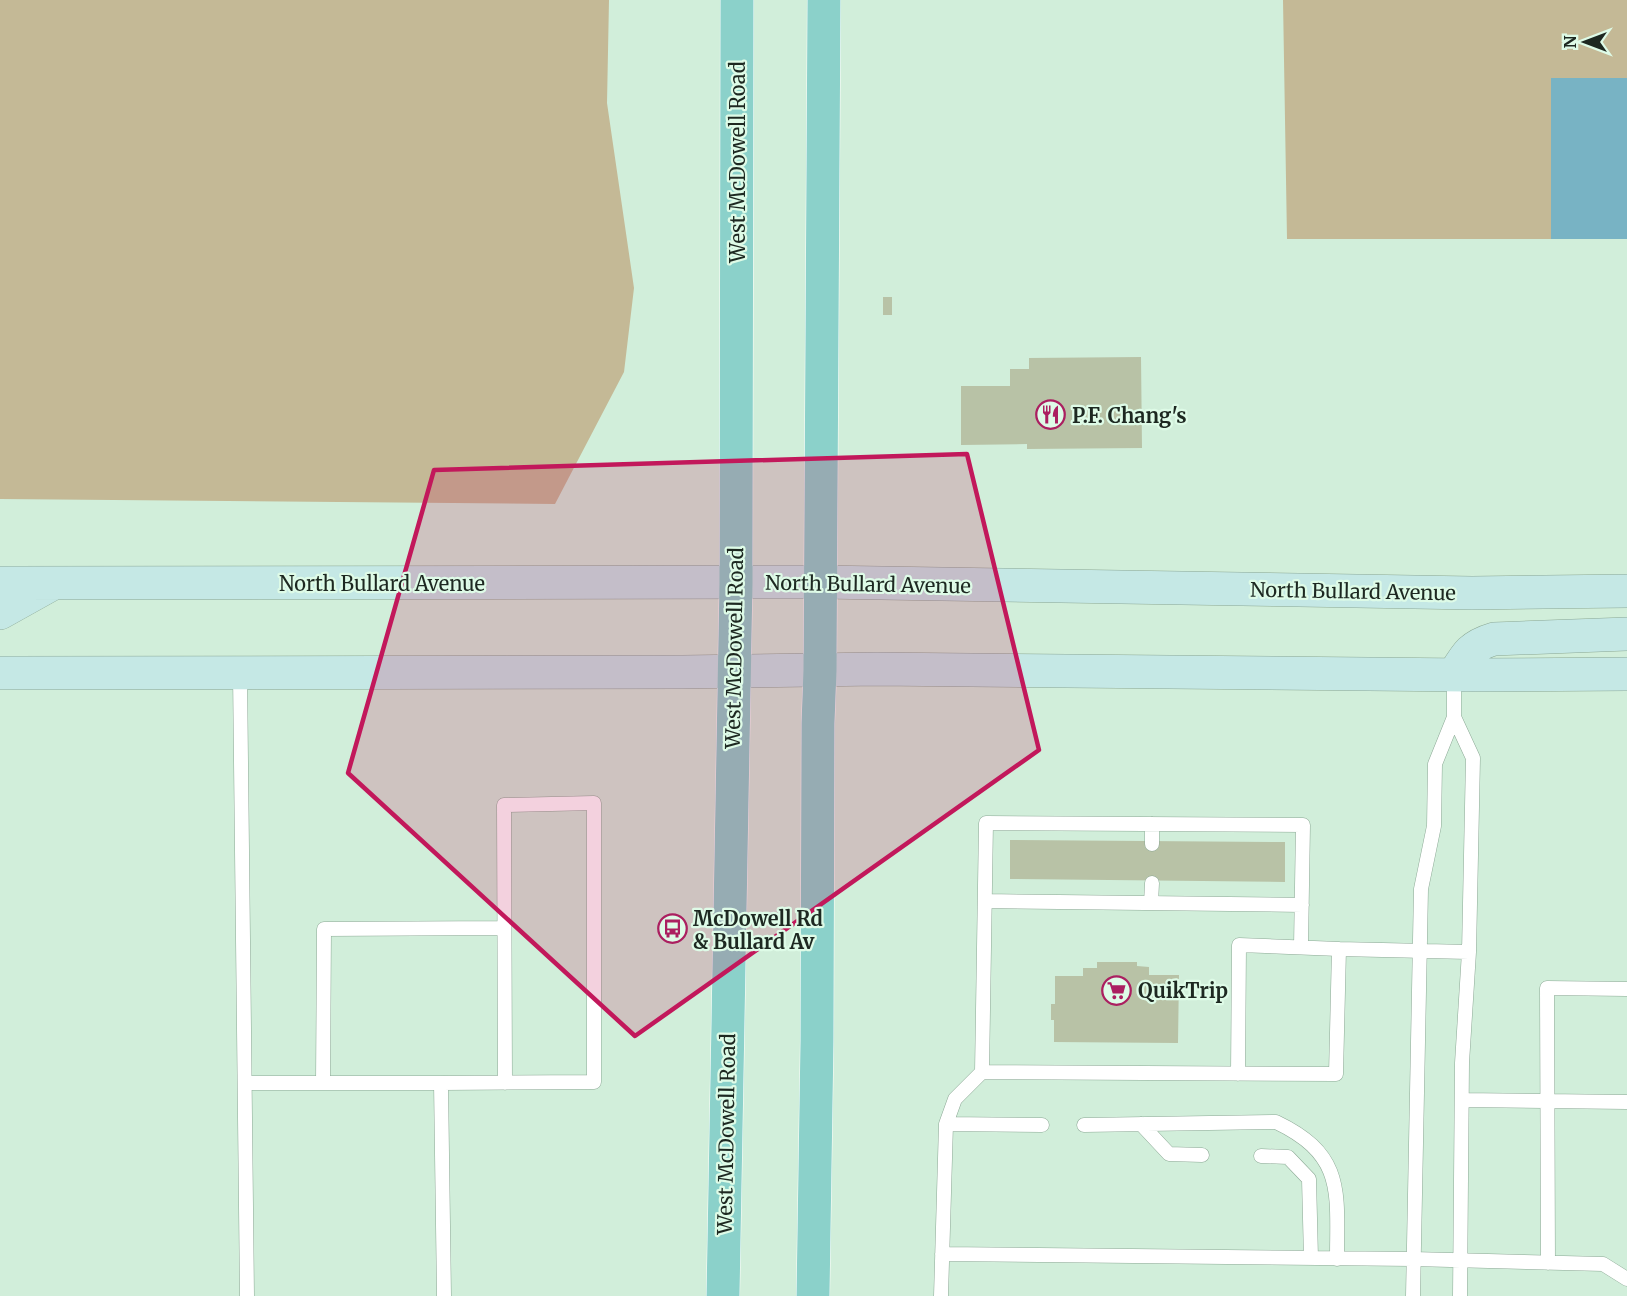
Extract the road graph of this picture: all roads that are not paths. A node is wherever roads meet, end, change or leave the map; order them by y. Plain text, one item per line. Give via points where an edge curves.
1 (737, 0) edge
2 (824, 0) edge
3 (735, 582) junction
4 (821, 582) junction
5 (0, 583) edge
6 (53, 583) junction
7 (1627, 591) edge
8 (0, 613) edge
9 (1627, 634) edge
10 (820, 670) junction
11 (735, 671) junction
12 (0, 673) edge
13 (240, 673) junction
14 (1627, 674) edge
15 (1454, 675) junction
16 (1454, 717) junction
17 (1152, 824) junction
18 (1152, 844) dead end
19 (1152, 883) dead end
20 (985, 901) junction
21 (1151, 903) junction
22 (1302, 905) junction
23 (504, 928) junction
24 (1301, 946) junction
25 (1339, 949) junction
26 (1420, 951) junction
27 (1469, 952) junction
28 (1627, 989) edge
29 (982, 1072) junction
30 (1238, 1074) junction
31 (245, 1083) junction
32 (323, 1083) junction
33 (441, 1083) junction
34 (505, 1083) junction
35 (1462, 1100) junction
36 (1546, 1102) junction
37 (1627, 1102) edge
38 (946, 1124) junction
39 (1141, 1124) junction
40 (1042, 1125) dead end
41 (1084, 1125) dead end
42 (1202, 1155) dead end
43 (1261, 1156) dead end
44 (942, 1254) junction
45 (1311, 1258) junction
46 (1337, 1259) junction
47 (1413, 1259) junction
48 (1460, 1260) junction
49 (1548, 1263) junction
50 (1627, 1279) edge
51 (247, 1296) edge
52 (444, 1296) edge
53 (723, 1296) edge
54 (813, 1296) edge
55 (941, 1296) edge
56 (1413, 1296) edge
57 (1460, 1296) edge

1 - 3 main road, West McDowell Road
2 - 4 main road
3 - 4 main road, North Bullard Avenue
3 - 6 main road, North Bullard Avenue
3 - 11 main road, West McDowell Road
4 - 7 main road, North Bullard Avenue via 1472,593
4 - 10 main road
5 - 6 main road, North Bullard Avenue
6 - 8 main road
9 - 15 main road via 1494,639 1468,651
10 - 11 main road
10 - 15 main road
10 - 54 main road
11 - 13 main road
11 - 53 main road, West McDowell Road
12 - 13 main road
13 - 31 lane
14 - 15 main road
15 - 16 lane
16 - 26 lane via 1435,764 1434,826 1421,889
16 - 27 lane via 1473,758
17 - 18 lane
17 - 20 lane via 986,823
17 - 22 lane via 1303,825
19 - 21 lane
20 - 21 lane
20 - 29 lane
21 - 22 lane
22 - 24 lane
23 - 32 lane via 324,929
23 - 34 lane
23 - 34 lane via 504,805 594,803 594,1082
24 - 25 lane
24 - 30 lane via 1239,945
25 - 26 lane
25 - 30 lane via 1336,1074
26 - 27 lane
26 - 47 lane
27 - 35 lane
28 - 36 lane via 1547,988
29 - 30 lane
29 - 38 lane via 955,1099
31 - 32 lane
31 - 51 lane
32 - 33 lane
33 - 34 lane
33 - 52 lane
35 - 36 lane
35 - 48 lane
36 - 37 lane
36 - 49 lane
38 - 40 lane
38 - 44 lane
39 - 41 lane
39 - 42 lane via 1168,1154
39 - 46 lane via 1276,1122 1297,1132 1325,1159 1335,1182
43 - 45 lane via 1288,1157 1310,1179
44 - 45 lane
44 - 55 lane
45 - 46 lane
46 - 47 lane
47 - 48 lane
47 - 56 lane
48 - 49 lane
48 - 57 lane
49 - 50 lane via 1603,1264

